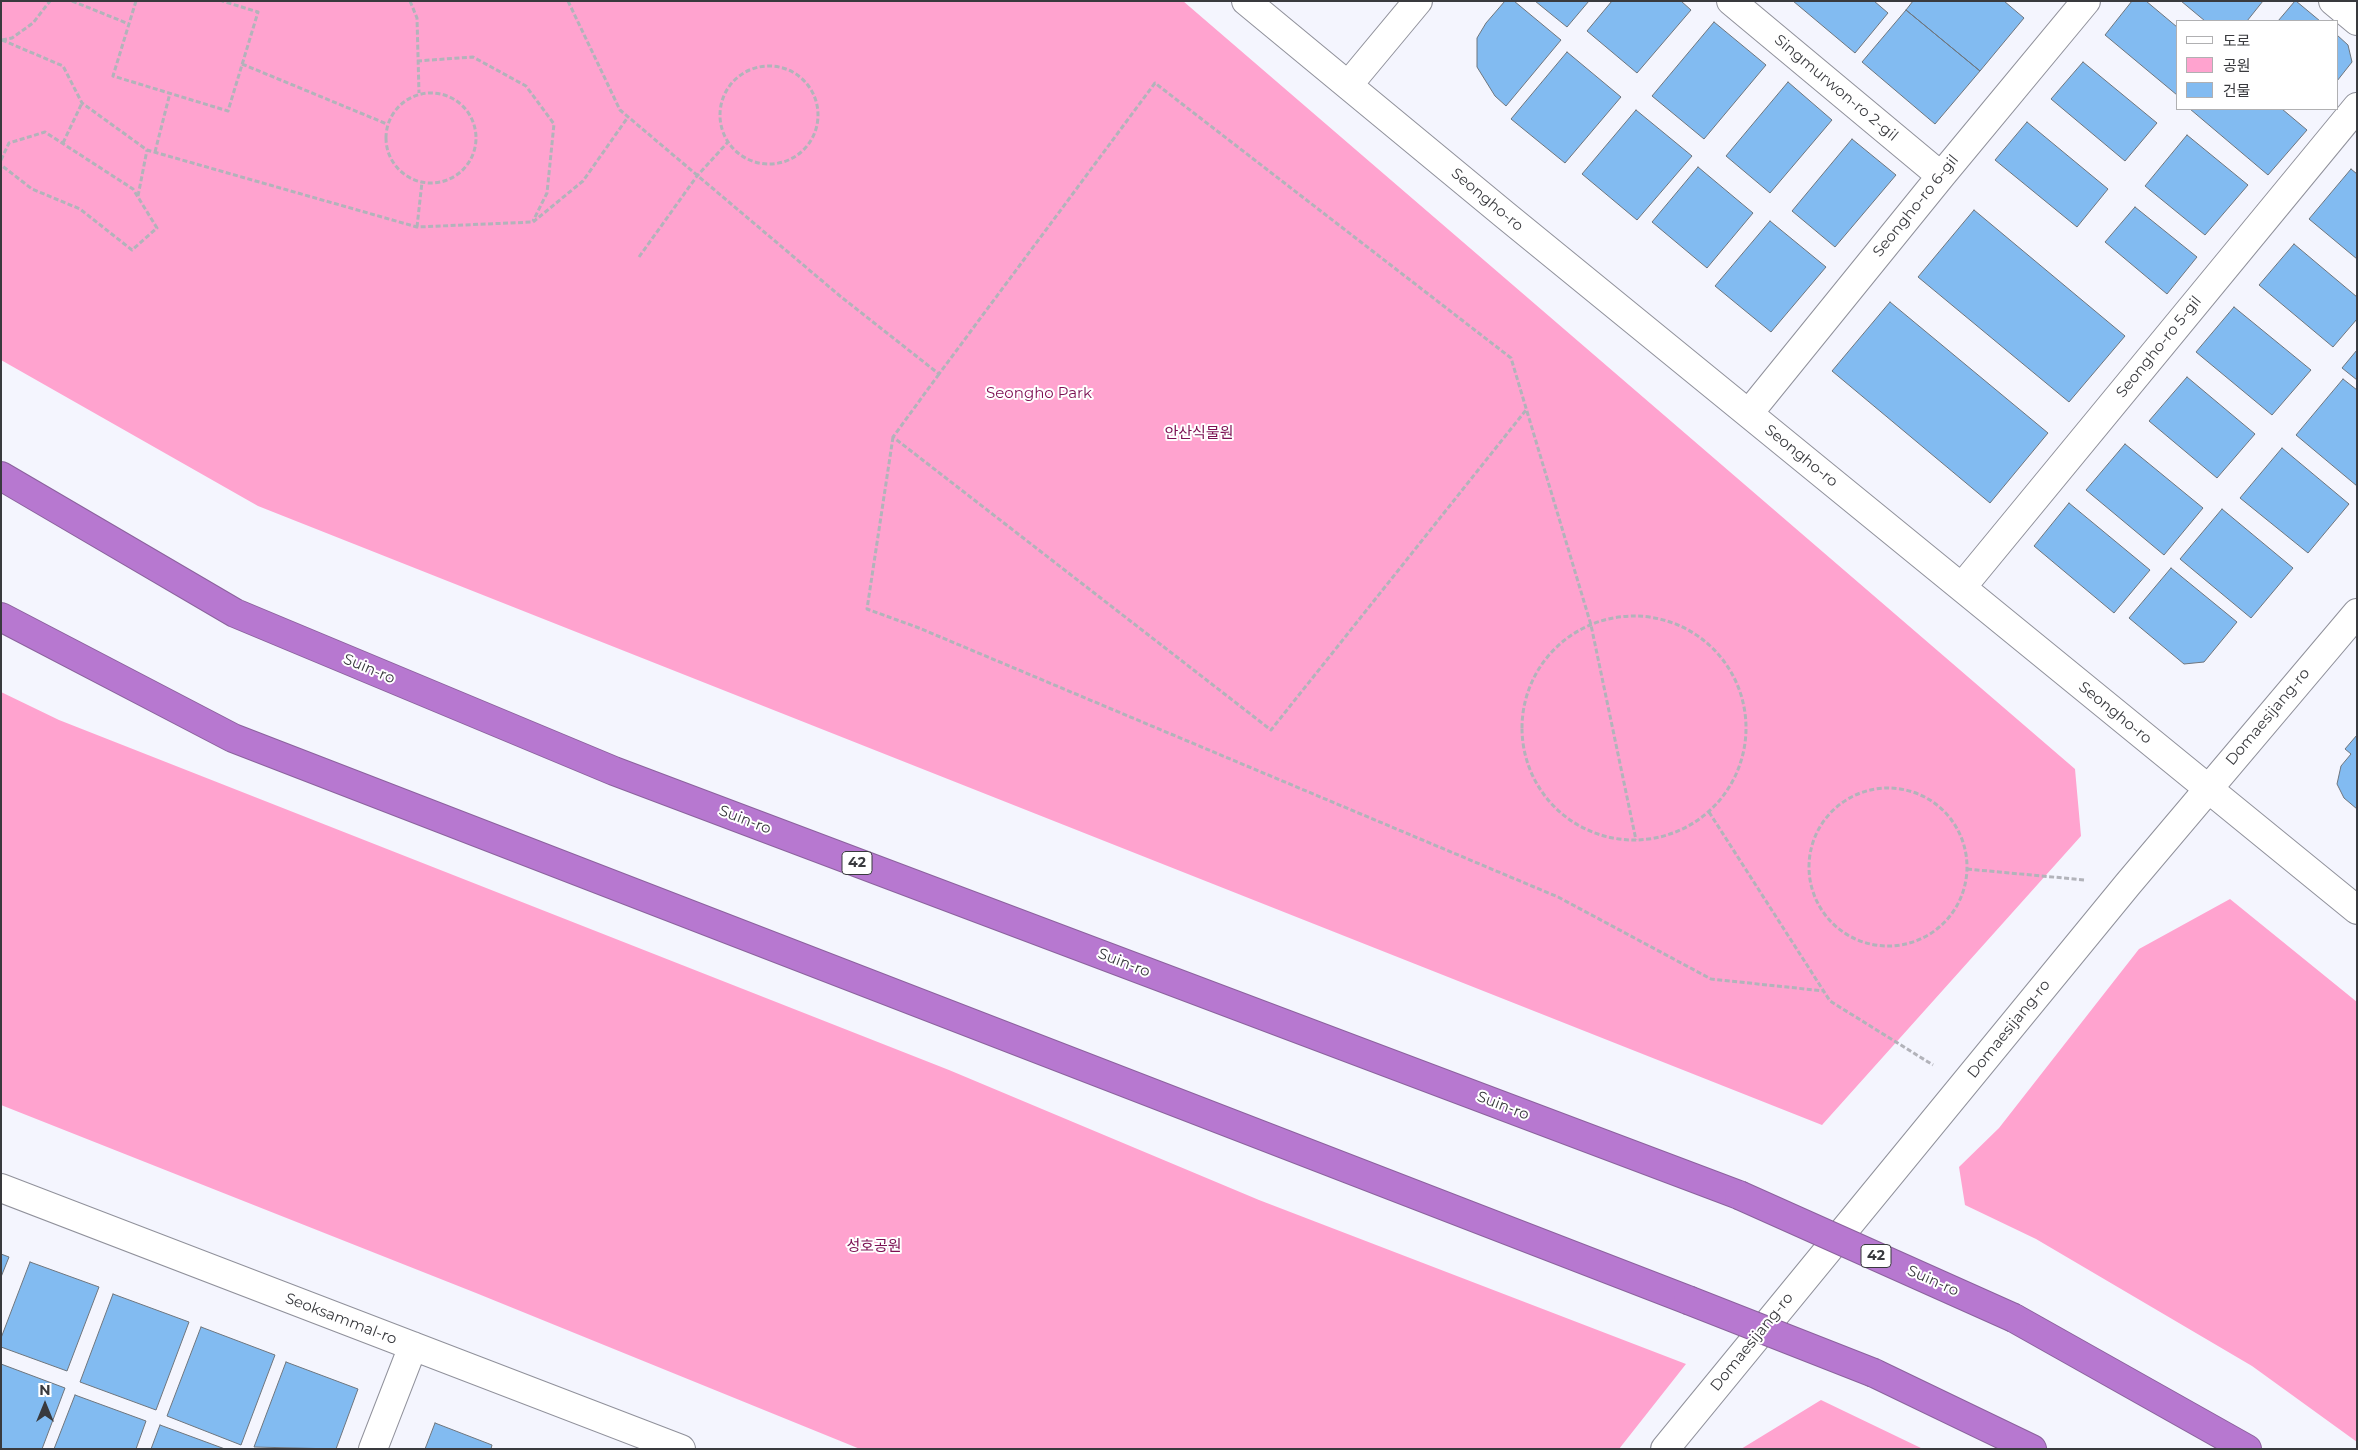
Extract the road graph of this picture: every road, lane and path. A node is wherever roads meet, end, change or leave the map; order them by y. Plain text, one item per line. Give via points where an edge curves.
1 (50, 1) edge
2 (72, 1) edge
3 (136, 1) edge
4 (222, 1) edge
5 (410, 1) edge
6 (568, 1) edge
7 (1246, 1) edge
8 (1418, 1) edge
9 (1731, 1) edge
10 (2086, 1) edge
11 (2333, 1) edge
12 (2357, 21) edge
13 (129, 24) junction
14 (2, 40) edge
15 (417, 61) junction
16 (242, 64) junction
17 (1349, 84) junction
18 (170, 93) junction
19 (419, 93) junction
20 (82, 103) junction
21 (2357, 108) edge
22 (628, 117) junction
23 (387, 124) junction
24 (728, 142) junction
25 (63, 143) junction
26 (147, 150) junction
27 (155, 152) junction
28 (1, 160) edge
29 (1, 165) edge
30 (697, 176) junction
31 (1941, 176) junction
32 (422, 182) junction
33 (138, 196) junction
34 (533, 222) junction
35 (417, 227) junction
36 (639, 257) dead end
37 (939, 374) junction
38 (1526, 410) junction
39 (1749, 413) junction
40 (892, 437) junction
41 (1, 476) edge
42 (1962, 587) junction
43 (2357, 613) edge
44 (1, 616) edge
45 (1591, 625) junction
46 (2207, 788) junction
47 (1709, 812) junction
48 (1636, 840) junction
49 (1967, 870) junction
50 (2128, 884) junction
51 (2357, 910) edge
52 (1824, 991) junction
53 (1964, 1084) junction
54 (1, 1188) edge
55 (413, 1346) junction
56 (373, 1449) edge
57 (681, 1449) edge
58 (1665, 1449) edge
59 (2032, 1449) edge
60 (2247, 1449) edge

1 - 14 path via 33,23 12,38
2 - 13 path
3 - 13 path
4 - 16 path via 258,12
5 - 15 path via 417,18
6 - 22 path via 620,110
7 - 17 street, Seongho-ro
8 - 17 street
9 - 31 street, Singmurwon-ro 2-gil
10 - 31 street, Seongho-ro 6-gil
11 - 12 street
13 - 18 path via 113,76
14 - 20 path via 63,66
15 - 19 path
15 - 34 path via 473,57 526,86 554,124 547,193
16 - 18 path via 228,111
16 - 23 path
17 - 39 street, Seongho-ro
18 - 27 path
19 - 23 path via 394,110
19 - 32 path via 448,95 471,114 476,128 473,157 464,170 438,183
20 - 25 path
20 - 26 path
21 - 42 street, Seongho-ro 5-gil
22 - 30 path
22 - 34 path via 583,181
23 - 32 path via 388,154 402,172
24 - 24 path via 738,154 753,162 769,165 785,162 810,142 817,127 814,95 793,72 777,66 761,66 746,71 732,82 719,111 721,127
24 - 30 path
25 - 28 path via 45,132 9,143
25 - 33 path via 133,189
26 - 27 path
26 - 33 path
27 - 35 path
29 - 33 path via 32,189 80,209 132,250 157,228
30 - 36 path
30 - 37 path
31 - 39 street, Seongho-ro 6-gil
32 - 35 path
34 - 35 path
37 - 38 path via 1154,83 1511,358
37 - 40 path
38 - 40 path via 1271,730
38 - 45 path
39 - 42 street, Seongho-ro
40 - 52 path via 867,609 1558,897 1711,979
41 - 60 highway, Suin-ro / 42, bridge via 235,614 614,771 1739,1195 2014,1318
42 - 46 street, Seongho-ro
43 - 46 street, Domaesijang-ro
44 - 59 highway, bridge via 233,738 1874,1372
45 - 47 path via 1632,616 1670,621 1705,640 1731,669 1745,706 1746,745 1734,782
45 - 48 path
45 - 48 path via 1566,638 1542,664 1527,694 1522,729 1527,763 1543,794 1568,819 1599,835
46 - 50 street, Domaesijang-ro
46 - 51 street, Seongho-ro
47 - 48 path via 1676,832
47 - 52 path
49 - 49 path via 1968,856 1959,830 1942,808 1918,793 1891,787 1866,790 1843,801 1824,818 1812,841 1808,865 1811,890 1823,913 1840,931 1863,942 1888,946 1913,943 1937,930 1956,909 1966,883
49 - 50 path
50 - 53 street, Domaesijang-ro
52 - 53 path via 1830,1001
53 - 58 street, Domaesijang-ro
54 - 55 street, Seoksammal-ro
55 - 56 street
55 - 57 street, Seoksammal-ro

